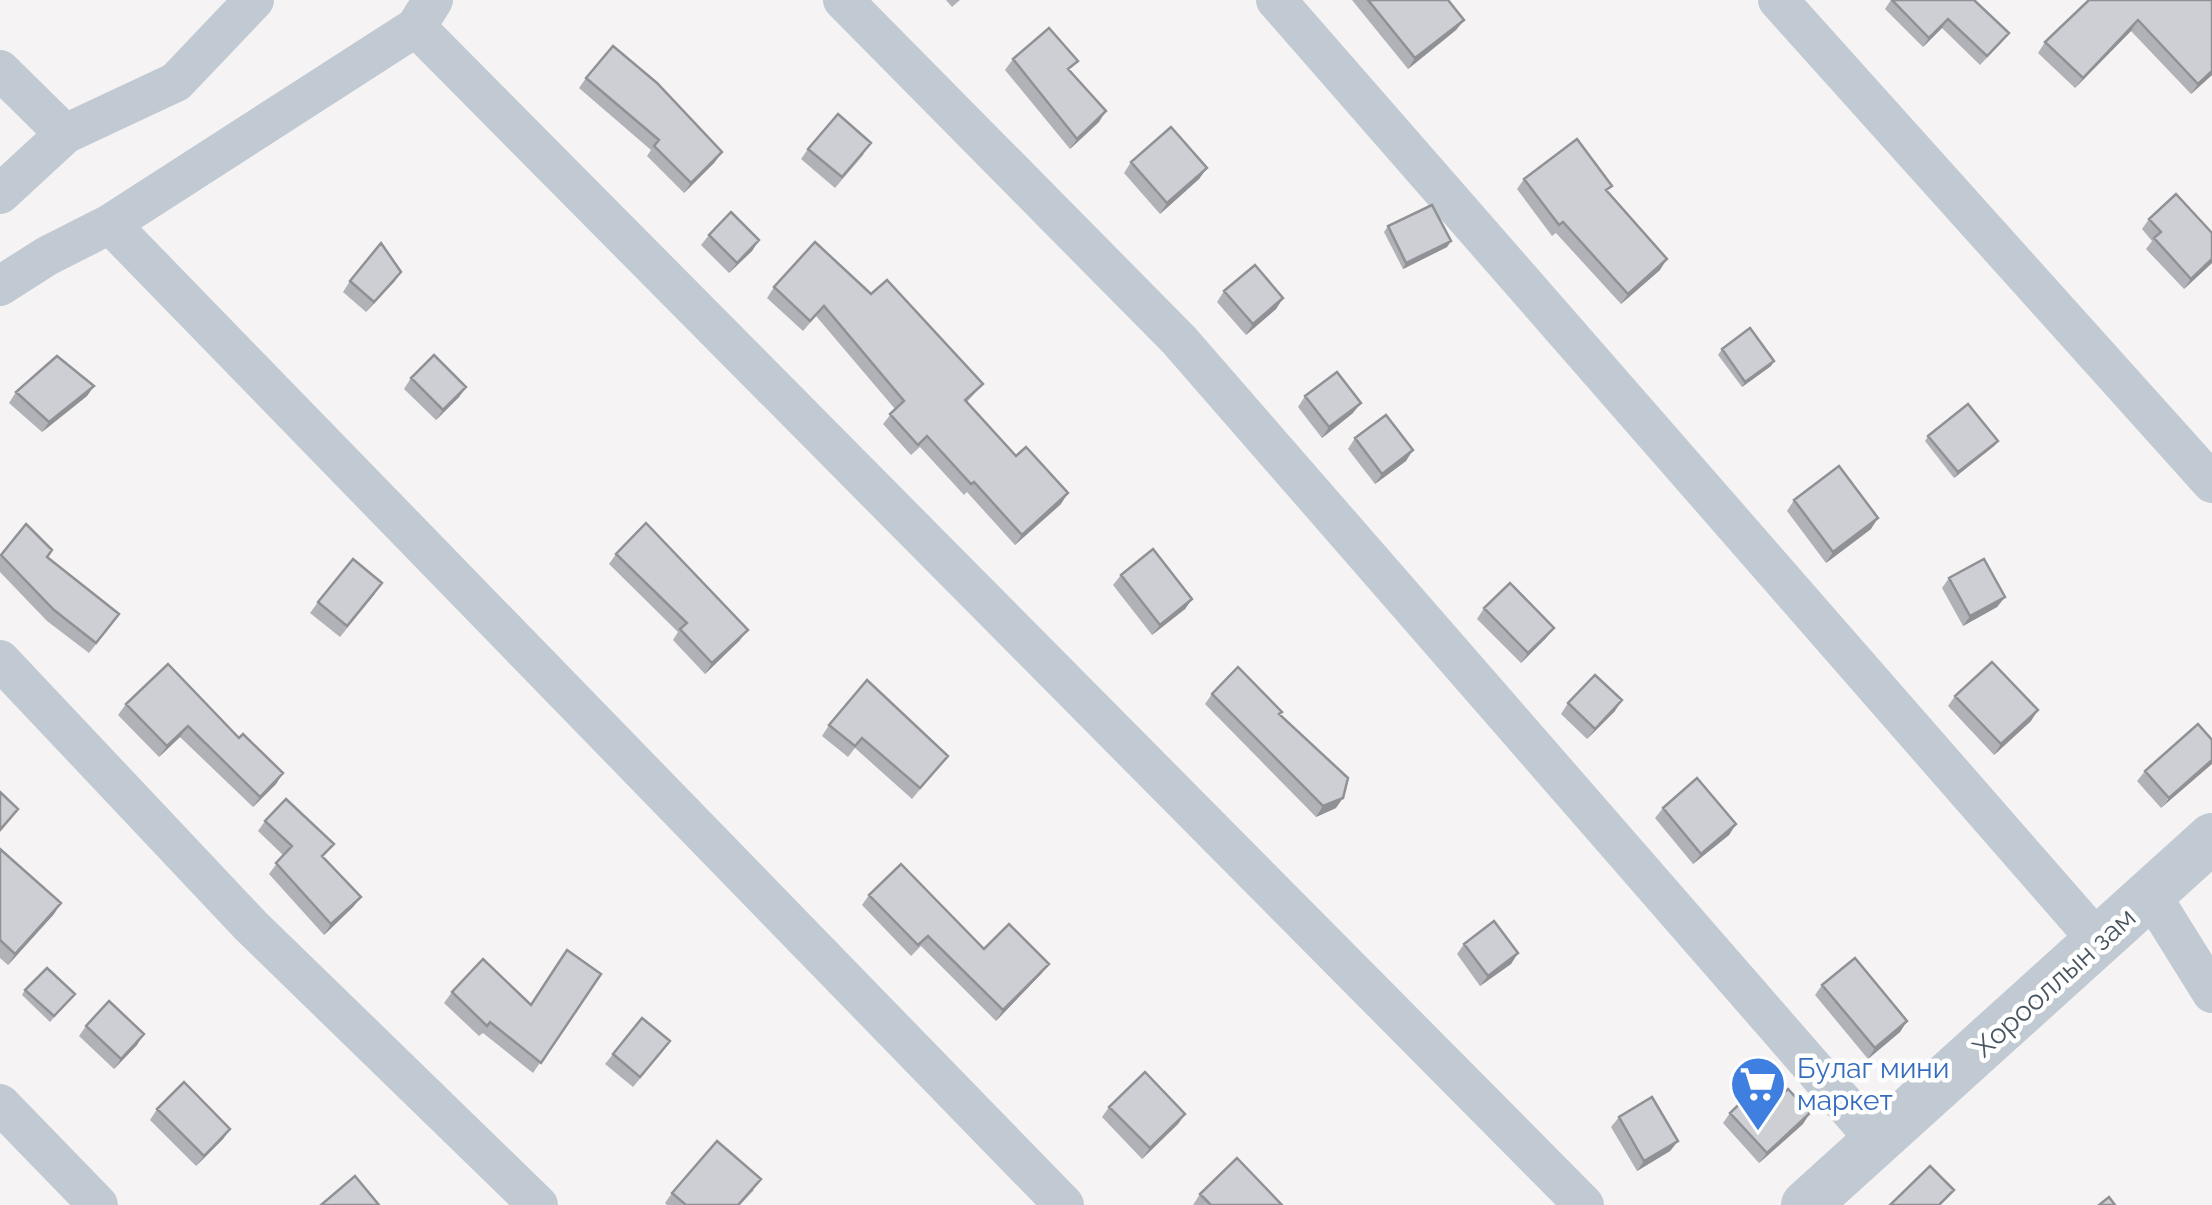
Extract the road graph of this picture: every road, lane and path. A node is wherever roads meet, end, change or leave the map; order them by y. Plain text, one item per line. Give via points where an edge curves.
1 (254, 0) edge
2 (843, 0) edge
3 (1276, 0) edge
4 (1778, 0) edge
5 (424, 14) edge
6 (0, 70) edge
7 (65, 134) junction
8 (0, 194) edge
9 (110, 224) junction
10 (0, 286) edge
11 (2212, 483) edge
12 (0, 660) edge
13 (2212, 838) edge
14 (2151, 895) junction
15 (2099, 942) junction
16 (2212, 993) edge
17 (0, 1104) edge
18 (1876, 1140) junction
19 (98, 1205) edge
20 (538, 1205) edge
21 (1064, 1205) edge
22 (1584, 1205) edge
23 (1806, 1205) edge

1 - 7 street via 176,82
2 - 18 street via 1178,340
3 - 15 street
4 - 11 street
5 - 9 street
5 - 22 street
6 - 7 street
7 - 8 street
9 - 10 street
9 - 21 street
12 - 20 street via 251,926
13 - 14 street, Хорооллын зам
14 - 15 street, Хорооллын зам
14 - 16 street
15 - 18 street, Хорооллын зам
17 - 19 street
18 - 23 street, Хорооллын зам

